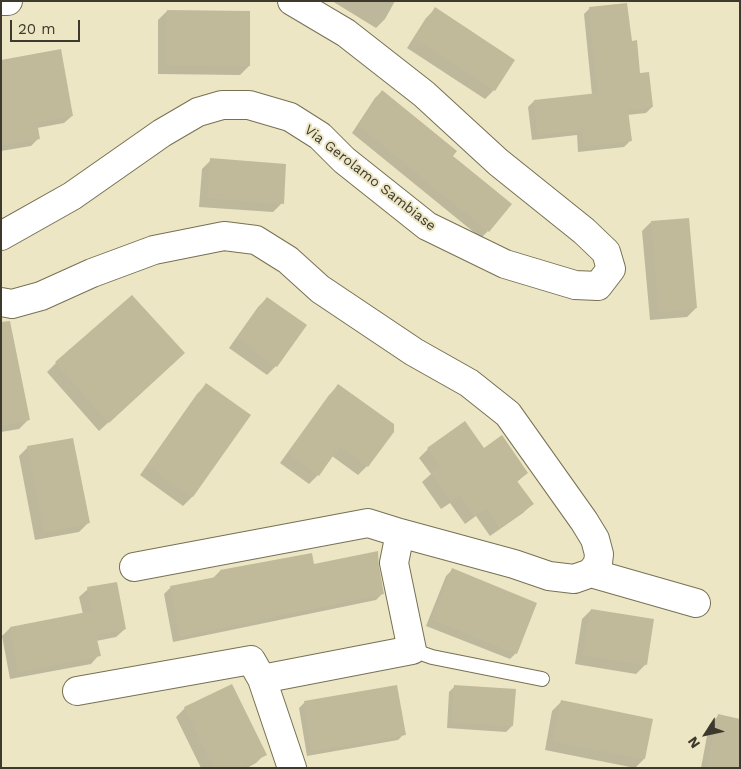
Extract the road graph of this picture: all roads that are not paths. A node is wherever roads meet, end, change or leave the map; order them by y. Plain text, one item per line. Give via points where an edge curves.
1 (1, 1) edge
2 (8, 1) edge
3 (292, 1) edge
4 (1, 236) edge
5 (1, 302) edge
6 (400, 533) junction
7 (134, 567) dead end
8 (591, 573) junction
9 (696, 603) dead end
10 (412, 650) junction
11 (262, 678) junction
12 (542, 679) dead end
13 (77, 691) dead end
14 (292, 768) edge

1 - 2 street
3 - 4 street, Via Gerolamo Sambiase via 346,33 424,94 498,162 584,231 606,252 611,269 598,286 575,285 505,264 427,226 344,160 320,136 290,117 249,105 222,105 198,112 72,196
5 - 8 street via 12,304 41,296 154,250 224,236 256,240 288,260 320,289 414,352 468,383 508,414 595,539 598,563
6 - 7 street via 368,523
6 - 8 street via 549,576 574,579
6 - 10 street via 394,563
8 - 9 street
10 - 11 street
10 - 12 lane
11 - 13 street via 251,660
11 - 14 street

